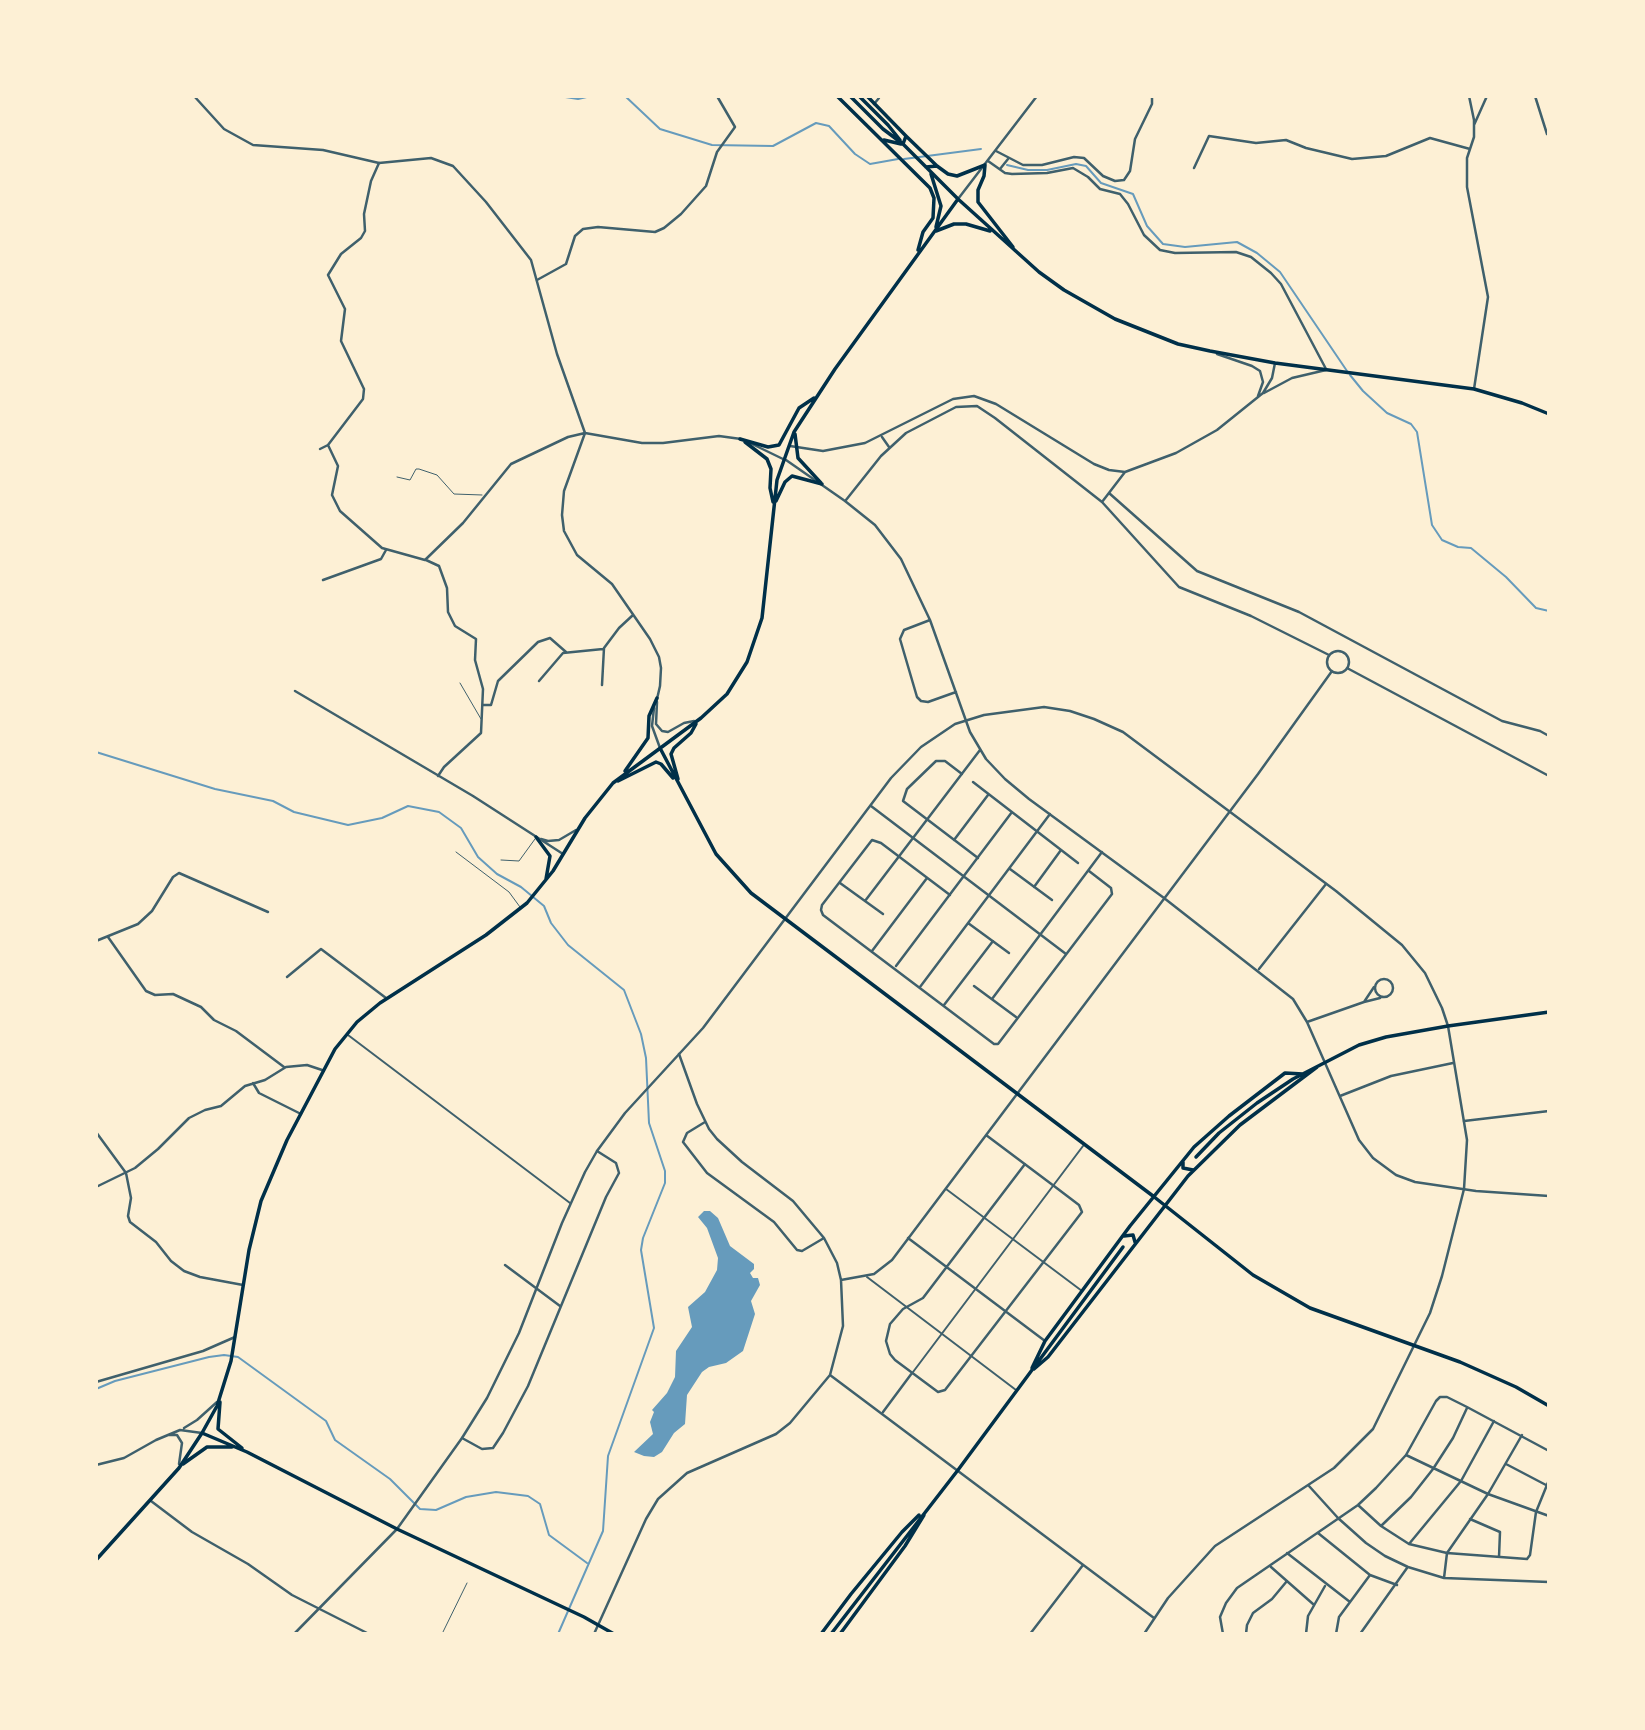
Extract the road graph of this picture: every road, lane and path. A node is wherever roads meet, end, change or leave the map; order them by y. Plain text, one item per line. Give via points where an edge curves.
1 (194, 96) edge
2 (717, 96) edge
3 (837, 96) edge
4 (850, 96) edge
5 (859, 96) edge
6 (867, 96) edge
7 (877, 96) edge
8 (1037, 96) edge
9 (1152, 96) edge
10 (1469, 96) edge
11 (1487, 96) edge
12 (1535, 96) edge
13 (874, 104) junction
14 (1473, 129) junction
15 (1546, 134) dead end
16 (906, 136) junction
17 (883, 140) junction
18 (903, 144) junction
19 (1470, 149) junction
20 (996, 151) junction
21 (1008, 159) junction
22 (379, 163) junction
23 (986, 163) junction
24 (925, 166) junction
25 (937, 166) junction
26 (1194, 168) dead end
27 (1000, 169) junction
28 (931, 172) junction
29 (958, 200) junction
30 (993, 231) junction
31 (934, 232) junction
32 (1019, 254) junction
33 (917, 255) junction
34 (537, 280) junction
35 (1210, 351) junction
36 (1275, 363) junction
37 (1326, 369) junction
38 (1334, 370) junction
39 (1474, 389) junction
40 (816, 397) junction
41 (1254, 401) junction
42 (1549, 414) edge
43 (794, 432) junction
44 (585, 433) junction
45 (882, 436) junction
46 (740, 439) junction
47 (328, 445) junction
48 (788, 446) junction
49 (796, 447) junction
50 (889, 447) junction
51 (320, 449) dead end
52 (783, 459) junction
53 (1125, 472) junction
54 (397, 477) dead end
55 (822, 484) junction
56 (1110, 493) junction
57 (484, 495) junction
58 (845, 501) junction
59 (1102, 502) junction
60 (774, 507) junction
61 (386, 550) junction
62 (425, 560) junction
63 (323, 580) dead end
64 (634, 615) junction
65 (930, 620) junction
66 (604, 649) junction
67 (566, 652) junction
68 (1329, 655) junction
69 (1347, 668) junction
70 (1332, 671) junction
71 (539, 681) dead end
72 (460, 683) dead end
73 (602, 685) dead end
74 (295, 691) dead end
75 (956, 692) junction
76 (657, 698) junction
77 (482, 705) junction
78 (965, 720) junction
79 (482, 721) junction
80 (698, 721) junction
81 (1549, 736) edge
82 (660, 748) junction
83 (980, 750) junction
84 (623, 774) junction
85 (962, 774) junction
86 (438, 775) junction
87 (1549, 776) edge
88 (973, 782) dead end
89 (613, 783) junction
90 (678, 784) junction
91 (988, 794) junction
92 (871, 806) junction
93 (1012, 812) junction
94 (1229, 812) junction
95 (1050, 814) junction
96 (927, 819) junction
97 (579, 828) junction
98 (1035, 831) junction
99 (536, 837) junction
100 (913, 838) junction
101 (954, 840) junction
102 (1061, 850) junction
103 (456, 852) dead end
104 (1102, 852) junction
105 (563, 854) junction
106 (899, 856) junction
107 (978, 858) junction
108 (501, 860) dead end
109 (1078, 863) dead end
110 (1009, 868) junction
111 (1089, 871) junction
112 (964, 877) junction
113 (927, 878) junction
114 (546, 880) junction
115 (839, 882) junction
116 (1326, 884) junction
117 (1034, 887) junction
118 (950, 895) junction
119 (989, 896) junction
120 (1164, 898) junction
121 (1052, 900) dead end
122 (865, 901) junction
123 (521, 909) junction
124 (268, 912) dead end
125 (883, 914) dead end
126 (785, 919) junction
127 (968, 923) junction
128 (1041, 935) junction
129 (108, 937) junction
130 (96, 941) edge
131 (993, 941) junction
132 (872, 951) junction
133 (1009, 953) dead end
134 (1066, 954) junction
135 (895, 968) junction
136 (1258, 970) junction
137 (287, 977) dead end
138 (1375, 984) junction
139 (974, 986) dead end
140 (920, 987) junction
141 (1385, 997) junction
142 (386, 998) junction
143 (992, 999) junction
144 (1364, 1002) junction
145 (944, 1005) junction
146 (1549, 1012) edge
147 (1017, 1018) junction
148 (1307, 1022) junction
149 (1448, 1026) junction
150 (347, 1034) junction
151 (679, 1054) junction
152 (1324, 1062) junction
153 (1454, 1063) junction
154 (284, 1067) junction
155 (1317, 1067) junction
156 (322, 1070) junction
157 (1303, 1074) junction
158 (253, 1083) junction
159 (1017, 1094) junction
160 (1340, 1097) junction
161 (1549, 1111) edge
162 (301, 1114) junction
163 (1464, 1121) junction
164 (705, 1122) junction
165 (96, 1132) edge
166 (986, 1135) junction
167 (1083, 1146) junction
168 (597, 1151) junction
169 (1196, 1157) dead end
170 (1183, 1160) junction
171 (1025, 1164) junction
172 (1194, 1169) junction
173 (126, 1173) junction
174 (1054, 1185) junction
175 (96, 1187) edge
176 (945, 1188) junction
177 (1464, 1189) junction
178 (1153, 1196) junction
179 (1549, 1196) edge
180 (571, 1203) junction
181 (1165, 1206) junction
182 (984, 1218) junction
183 (1121, 1237) junction
184 (824, 1238) junction
185 (908, 1238) junction
186 (1012, 1239) junction
187 (1135, 1244) junction
188 (1123, 1248) dead end
189 (1044, 1262) junction
190 (505, 1265) dead end
191 (946, 1267) junction
192 (866, 1276) junction
193 (841, 1280) junction
194 (243, 1286) junction
195 (975, 1289) junction
196 (536, 1290) junction
197 (1082, 1291) junction
198 (560, 1306) junction
199 (907, 1307) junction
200 (1005, 1311) junction
201 (942, 1334) junction
202 (235, 1337) junction
203 (1045, 1341) junction
204 (1415, 1345) junction
205 (971, 1356) junction
206 (912, 1373) junction
207 (1030, 1373) junction
208 (830, 1375) junction
209 (96, 1382) edge
210 (1017, 1390) junction
211 (219, 1399) junction
212 (1549, 1406) edge
213 (1467, 1407) junction
214 (882, 1413) junction
215 (1494, 1420) junction
216 (180, 1430) junction
217 (202, 1433) junction
218 (166, 1435) junction
219 (1522, 1435) junction
220 (462, 1438) junction
221 (237, 1448) junction
222 (1549, 1451) edge
223 (247, 1452) junction
224 (1406, 1455) junction
225 (1506, 1464) junction
226 (96, 1465) edge
227 (179, 1468) junction
228 (1433, 1468) junction
229 (958, 1470) junction
230 (1549, 1480) edge
231 (1461, 1481) junction
232 (1546, 1485) junction
233 (1309, 1486) junction
234 (1488, 1494) junction
235 (151, 1501) junction
236 (1358, 1505) junction
237 (926, 1510) junction
238 (1536, 1512) junction
239 (1549, 1516) edge
240 (1338, 1518) junction
241 (1470, 1519) junction
242 (1381, 1526) junction
243 (397, 1528) junction
244 (1317, 1532) junction
245 (1409, 1544) junction
246 (1287, 1553) junction
247 (1447, 1553) junction
248 (1499, 1557) junction
249 (96, 1560) edge
250 (1083, 1564) junction
251 (1270, 1566) junction
252 (1408, 1567) junction
253 (1370, 1575) junction
254 (1444, 1578) junction
255 (1287, 1581) junction
256 (467, 1583) dead end
257 (1549, 1583) edge
258 (1326, 1585) junction
259 (1397, 1585) junction
260 (1349, 1602) junction
261 (1313, 1604) junction
262 (320, 1610) junction
263 (1154, 1618) junction
264 (598, 1624) junction
265 (295, 1634) edge
266 (369, 1634) edge
267 (442, 1634) edge
268 (594, 1634) edge
269 (614, 1634) edge
270 (821, 1634) edge
271 (831, 1634) edge
272 (840, 1634) edge
273 (1030, 1634) edge
274 (1144, 1634) edge
275 (1223, 1634) edge
276 (1247, 1634) edge
277 (1306, 1634) edge
278 (1336, 1634) edge
279 (1360, 1634) edge

1 - 22 street via 224,129 253,145 323,150
2 - 34 street via 735,127 718,150 706,186 681,214 654,232 583,229 575,236 566,264
3 - 17 main road
4 - 18 main road
5 - 18 main road
6 - 13 main road
7 - 13 street
8 - 20 street
9 - 21 street via 1124,180 1103,176 1084,159 1074,157 1032,165
10 - 14 street
11 - 14 street
12 - 15 street
13 - 16 main road
14 - 19 street
16 - 18 main road
16 - 25 main road
17 - 18 main road
17 - 33 main road via 930,188 934,198 933,218 923,232
18 - 24 main road
19 - 26 street via 1430,138 1385,156 1352,159 1286,140 1256,143 1209,136
19 - 39 street via 1465,172 1488,297
20 - 21 street
20 - 23 street
21 - 27 street
22 - 34 street via 431,158 453,166 521,245
22 - 47 street via 371,181 365,231 341,254 328,275 345,309 341,341 364,389 363,399
23 - 25 main road via 957,176
23 - 27 street
23 - 29 street
23 - 32 main road via 978,202
24 - 25 main road
24 - 28 main road
27 - 37 street via 1012,174 1073,169 1100,189 1120,194 1144,235 1160,250 1236,252 1251,257 1280,284
28 - 29 main road
28 - 31 main road via 940,206
29 - 30 main road
29 - 31 main road
30 - 31 main road via 954,224
30 - 32 main road
31 - 33 main road
32 - 35 main road via 1097,310 1157,337
33 - 40 main road
34 - 44 street via 548,327
35 - 36 main road
35 - 41 street via 1260,372 1263,386
36 - 37 main road
36 - 41 street via 1269,383
37 - 38 main road
38 - 39 main road
38 - 41 street via 1281,382
39 - 42 main road
40 - 43 main road
40 - 46 main road via 799,408 779,444 768,447
41 - 53 street via 1200,441
43 - 48 main road
43 - 49 main road
44 - 46 street via 642,443 719,436
44 - 57 street via 516,460
44 - 64 street via 564,491 564,531 577,555 612,584
45 - 49 street via 833,449
45 - 50 street
45 - 53 street via 953,399 974,396 996,404 1094,464
46 - 52 street
46 - 60 main road via 767,459
47 - 51 street
47 - 61 street via 338,466 332,495 336,504
48 - 49 street
48 - 52 main road
49 - 55 main road via 799,460
50 - 58 street
50 - 59 street via 950,410 977,406
52 - 55 street
52 - 60 main road
53 - 56 street
54 - 57 lane via 410,480 419,469 437,475 454,494
55 - 58 street
55 - 60 main road via 792,476
56 - 59 street
56 - 81 street via 1197,571 1299,612 1502,721
57 - 62 street
58 - 65 street via 875,526 901,559
59 - 68 street via 1179,587
60 - 80 main road via 762,618 747,662 727,694
61 - 62 street
61 - 63 street via 381,559
62 - 77 street via 439,566 455,626 476,639
64 - 66 street
64 - 76 street via 659,657
65 - 75 street
65 - 75 street via 904,630 900,639 917,697 928,702
66 - 67 street
66 - 73 street
67 - 71 street
67 - 77 street via 550,638 538,642 498,681 490,705
68 - 69 street via 1346,654
68 - 70 street via 1327,666
69 - 70 street
69 - 87 street
70 - 94 street
72 - 79 lane
74 - 86 street
75 - 78 street
76 - 80 street via 656,724 662,731
76 - 82 street via 652,726
76 - 84 main road via 649,716 648,738
77 - 79 street
78 - 83 street
78 - 92 street via 922,747
78 - 94 street via 1044,707 1094,719 1123,732
79 - 86 street via 477,738
80 - 82 main road
80 - 90 main road via 671,754
82 - 84 main road
82 - 90 main road
83 - 85 street
83 - 95 street via 1005,779
84 - 89 main road
85 - 96 street
85 - 96 street via 945,761 936,761 906,789 903,801
86 - 99 street
88 - 91 street
89 - 90 main road via 656,762
89 - 97 main road
90 - 126 main road via 716,854 751,893
91 - 93 street
91 - 101 street
92 - 100 street
92 - 126 street
93 - 98 street
93 - 107 street
94 - 116 street
94 - 120 street
95 - 98 street
95 - 104 street
96 - 100 street
96 - 101 street
97 - 99 street via 554,841
97 - 105 main road
98 - 102 street
98 - 110 street
99 - 105 street
99 - 108 lane via 519,861
99 - 114 main road via 550,856
100 - 106 street
100 - 112 street
101 - 107 street
102 - 109 street
102 - 117 street
103 - 123 lane via 509,892
104 - 111 street
104 - 120 street
105 - 114 main road
106 - 113 street
106 - 115 street via 872,840
106 - 122 street
107 - 112 street
110 - 117 street
110 - 119 street
111 - 128 street
111 - 134 street via 1111,888 1112,894
112 - 118 street
112 - 119 street
113 - 118 street
113 - 132 street
114 - 123 main road
115 - 122 street
115 - 132 street via 822,905 823,915
116 - 136 street
116 - 149 street via 1412,957 1437,995
117 - 121 street
118 - 135 street
119 - 127 street
119 - 128 street
120 - 136 street
120 - 159 street
122 - 125 street
123 - 142 main road
124 - 129 street via 179,873 138,924
126 - 151 street
126 - 159 main road
127 - 131 street
127 - 140 street
128 - 134 street
128 - 143 street
129 - 130 street
129 - 154 street via 146,992 173,994 201,1007
131 - 133 street
131 - 145 street
132 - 135 street
134 - 147 street
135 - 140 street
136 - 148 street via 1293,999
137 - 142 street via 321,949
138 - 141 street via 1377,994
138 - 141 street via 1383,979 1391,982 1392,992
138 - 144 street
139 - 143 street
140 - 145 street
141 - 144 street
142 - 150 main road
143 - 147 street
144 - 148 street
145 - 147 street via 994,1044
146 - 149 main road
148 - 152 street
149 - 152 main road via 1359,1045
149 - 153 street
150 - 156 main road
150 - 180 street
151 - 164 street
151 - 168 street
152 - 155 main road
152 - 160 street
153 - 160 street via 1391,1076
153 - 163 street
154 - 156 street via 307,1065
154 - 158 street
155 - 157 main road
155 - 172 main road via 1240,1125
156 - 162 main road
157 - 169 main road via 1257,1103
157 - 170 main road via 1285,1073 1229,1116
158 - 162 street via 259,1093
158 - 173 street via 221,1106 189,1118
159 - 166 street
159 - 167 main road
160 - 177 street via 1359,1140 1380,1164 1415,1182
161 - 163 street
162 - 194 main road via 261,1201
163 - 177 street
164 - 184 street via 726,1149 793,1201
164 - 184 street via 687,1133 683,1142 707,1173 774,1222 797,1250
165 - 173 street
166 - 171 street
166 - 176 street
167 - 174 street
167 - 178 main road
168 - 180 street
168 - 198 street via 616,1163 619,1173
170 - 172 main road via 1183,1168
170 - 178 main road
171 - 174 street
171 - 182 street
172 - 181 main road
173 - 175 street
173 - 194 street via 130,1222 184,1271
174 - 186 street
174 - 189 street via 1082,1212
176 - 182 street
176 - 185 street
177 - 179 street
177 - 204 street via 1442,1276
178 - 181 main road
178 - 183 main road
180 - 196 street
181 - 187 main road
181 - 204 main road via 1288,1297
182 - 186 street
182 - 191 street
183 - 187 main road via 1133,1235
183 - 197 main road
184 - 193 street
185 - 191 street
185 - 192 street via 883,1268
186 - 189 street
186 - 195 street
187 - 207 main road via 1048,1357
188 - 207 main road
189 - 197 street
189 - 200 street
190 - 196 street
191 - 195 street
191 - 199 street via 921,1300
192 - 193 street
192 - 199 street
193 - 208 street via 843,1326
194 - 202 main road
195 - 200 street
195 - 201 street
196 - 198 street
196 - 220 street via 508,1354
197 - 203 main road
198 - 220 street via 528,1386 495,1445 482,1449
199 - 201 street
199 - 206 street via 890,1324 886,1341 890,1354
200 - 203 street
200 - 205 street
201 - 205 street
201 - 206 street
202 - 209 street
202 - 211 main road
203 - 207 main road
204 - 212 main road via 1486,1373
204 - 233 street via 1373,1429
205 - 206 street via 943,1391 936,1391
205 - 210 street
206 - 214 street
207 - 210 main road
208 - 214 street
208 - 264 street via 776,1434 687,1473 659,1499
210 - 229 main road
211 - 216 street
211 - 217 main road
211 - 223 main road via 218,1429
213 - 215 street
213 - 224 street via 1447,1397 1438,1399
213 - 228 street
214 - 229 street
215 - 219 street
215 - 231 street
216 - 217 street
216 - 218 street
217 - 221 main road
217 - 227 main road
218 - 226 street via 124,1458
218 - 227 street via 181,1440
219 - 222 street
219 - 225 street
220 - 243 street
221 - 223 main road
221 - 227 main road via 207,1447
223 - 243 main road
224 - 228 street
224 - 236 street
225 - 232 street
225 - 234 street
227 - 235 main road
228 - 231 street
228 - 242 street
229 - 237 main road
229 - 250 street
230 - 232 street
231 - 234 street
231 - 245 street
232 - 238 street
233 - 240 street
233 - 263 street via 1215,1546
234 - 238 street
234 - 241 street
235 - 249 main road
235 - 262 street via 192,1532
236 - 240 street
236 - 242 street
237 - 270 main road via 902,1532
237 - 271 main road
237 - 272 main road
238 - 239 street
238 - 248 street via 1530,1555 1525,1559
240 - 244 street
240 - 252 street via 1376,1550
241 - 247 street
241 - 248 street via 1500,1532
242 - 245 street
243 - 262 street
243 - 264 main road
244 - 246 street
244 - 253 street
245 - 247 street
246 - 251 street
246 - 258 street
247 - 248 street
247 - 254 street
250 - 263 street
250 - 273 street
251 - 255 street
251 - 275 street via 1231,1595 1220,1617
252 - 254 street
252 - 259 street
253 - 259 street
253 - 260 street
254 - 257 street
255 - 261 street
255 - 276 street via 1253,1613
256 - 267 lane
258 - 260 street
258 - 261 street
259 - 279 street
260 - 278 street via 1339,1617
261 - 277 street
262 - 265 street
262 - 266 street
263 - 274 street
264 - 268 street
264 - 269 main road

